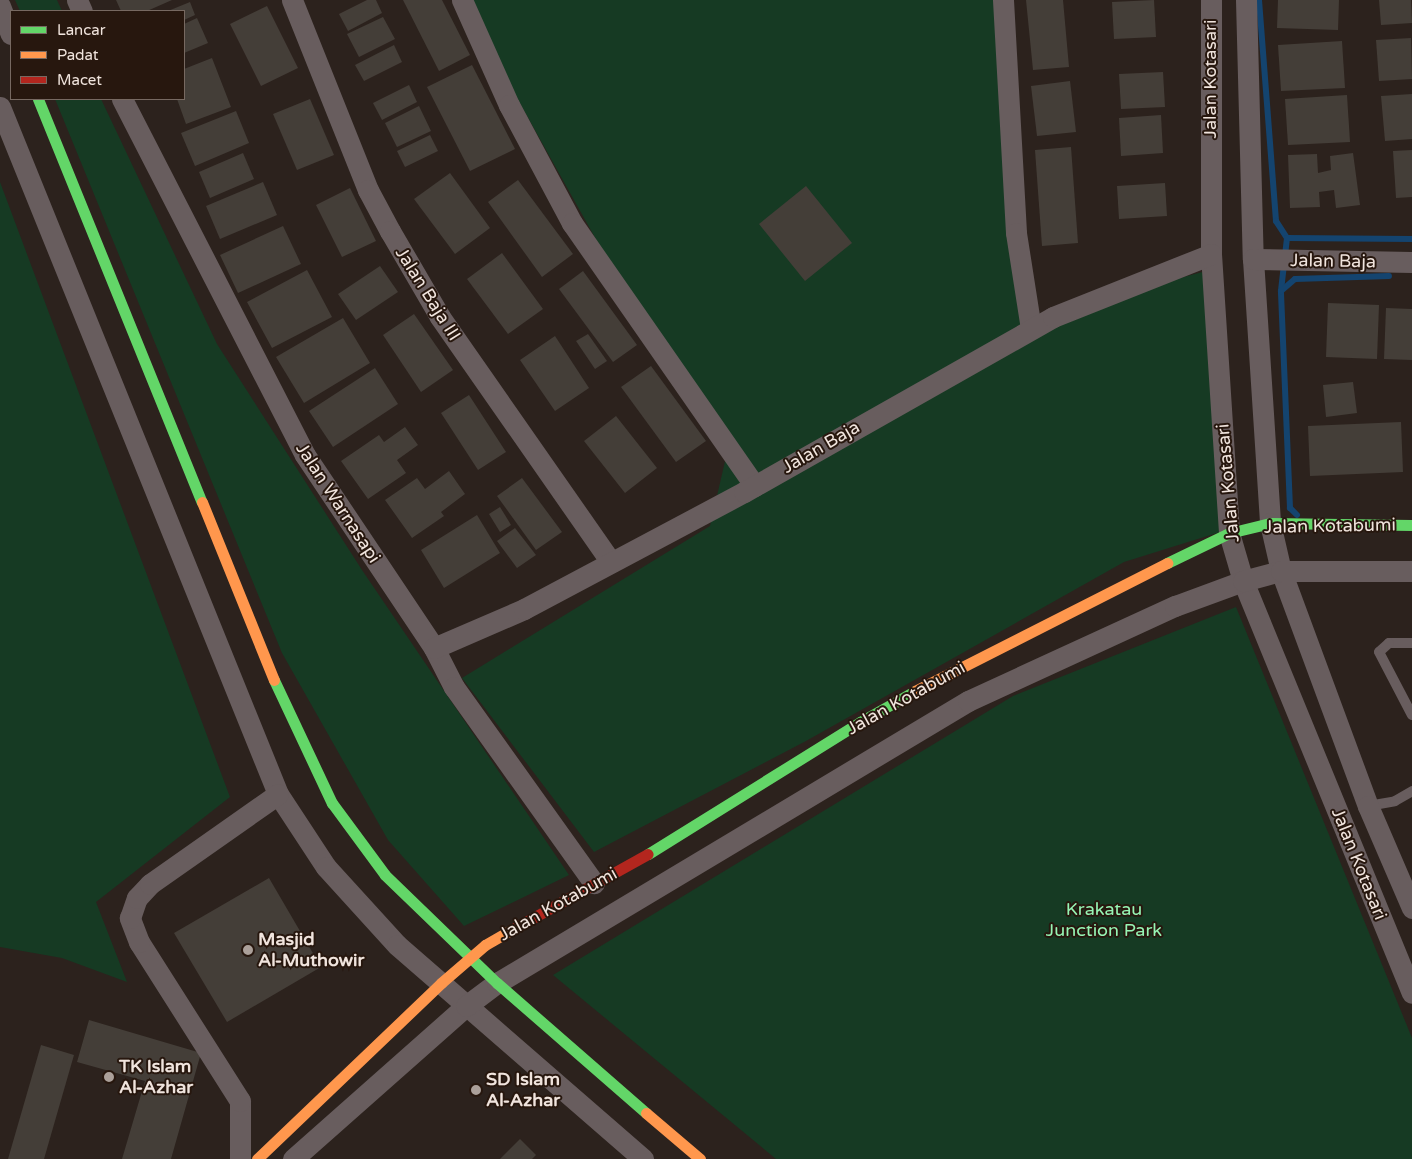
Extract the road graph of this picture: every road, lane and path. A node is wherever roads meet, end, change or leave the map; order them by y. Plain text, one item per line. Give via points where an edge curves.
1 (292, 0) edge
2 (462, 0) edge
3 (1003, 0) edge
4 (1211, 0) edge
5 (1246, 0) edge
6 (0, 6) edge
7 (10, 31) edge
8 (38, 100) edge
9 (123, 100) edge
10 (0, 107) edge
11 (1211, 254) junction
12 (1257, 259) junction
13 (1412, 262) edge
14 (1031, 328) junction
15 (755, 486) junction
16 (1270, 523) junction
17 (1412, 525) edge
18 (1229, 534) junction
19 (612, 562) junction
20 (1412, 571) edge
21 (1281, 572) junction
22 (1243, 581) junction
23 (1412, 643) edge
24 (434, 648) junction
25 (1411, 711) edge
26 (1412, 791) edge
27 (278, 794) junction
28 (1368, 806) junction
29 (594, 883) junction
30 (1412, 908) edge
31 (471, 958) junction
32 (441, 983) junction
33 (497, 983) junction
34 (1412, 993) edge
35 (466, 1006) junction
36 (240, 1159) edge
37 (257, 1159) edge
38 (293, 1159) edge
39 (643, 1159) edge
40 (700, 1159) edge

1 - 19 street, Jalan Baja III via 368,190 390,231 440,317
2 - 15 street via 509,105 572,223
3 - 14 street via 1016,234
4 - 11 street, Jalan Kotasari
5 - 12 street, Jalan Kotasari
6 - 7 street
8 - 31 street via 283,700 332,803 385,874
9 - 24 street, Jalan Warnasapi via 305,455
10 - 27 street
11 - 14 street, Jalan Baja
11 - 18 street, Jalan Kotasari
12 - 13 street, Jalan Baja
12 - 16 street, Jalan Kotasari
14 - 15 street, Jalan Baja
15 - 19 street, Jalan Baja
16 - 17 street, Jalan Kotabumi
16 - 18 street, Jalan Kotabumi
16 - 21 street, Jalan Kotasari
18 - 22 street, Jalan Kotasari
18 - 29 street, Jalan Kotabumi via 1115,588 932,682 860,722 661,847
19 - 24 street, Jalan Baja via 524,609
20 - 21 street, Jalan Kotabumi
21 - 22 street, Jalan Kotabumi
21 - 28 street, Jalan Kotasari
22 - 33 street, Jalan Kotabumi via 1175,606 968,701
22 - 34 street, Jalan Kotasari
23 - 25 lane via 1389,643 1379,652
24 - 29 street, Jalan Warnasapi via 454,687
26 - 28 lane via 1395,801
27 - 32 street via 326,867 360,908
27 - 36 street via 150,884 137,898 130,918 139,942 235,1090 241,1112
28 - 30 street, Jalan Kotasari
29 - 31 street, Jalan Kotabumi via 486,945
31 - 32 street, Jalan Kotabumi
31 - 33 street
32 - 35 street
32 - 37 street, Jalan Kotabumi
33 - 35 street, Jalan Kotabumi
33 - 40 street
35 - 38 street, Jalan Kotabumi
35 - 39 street

